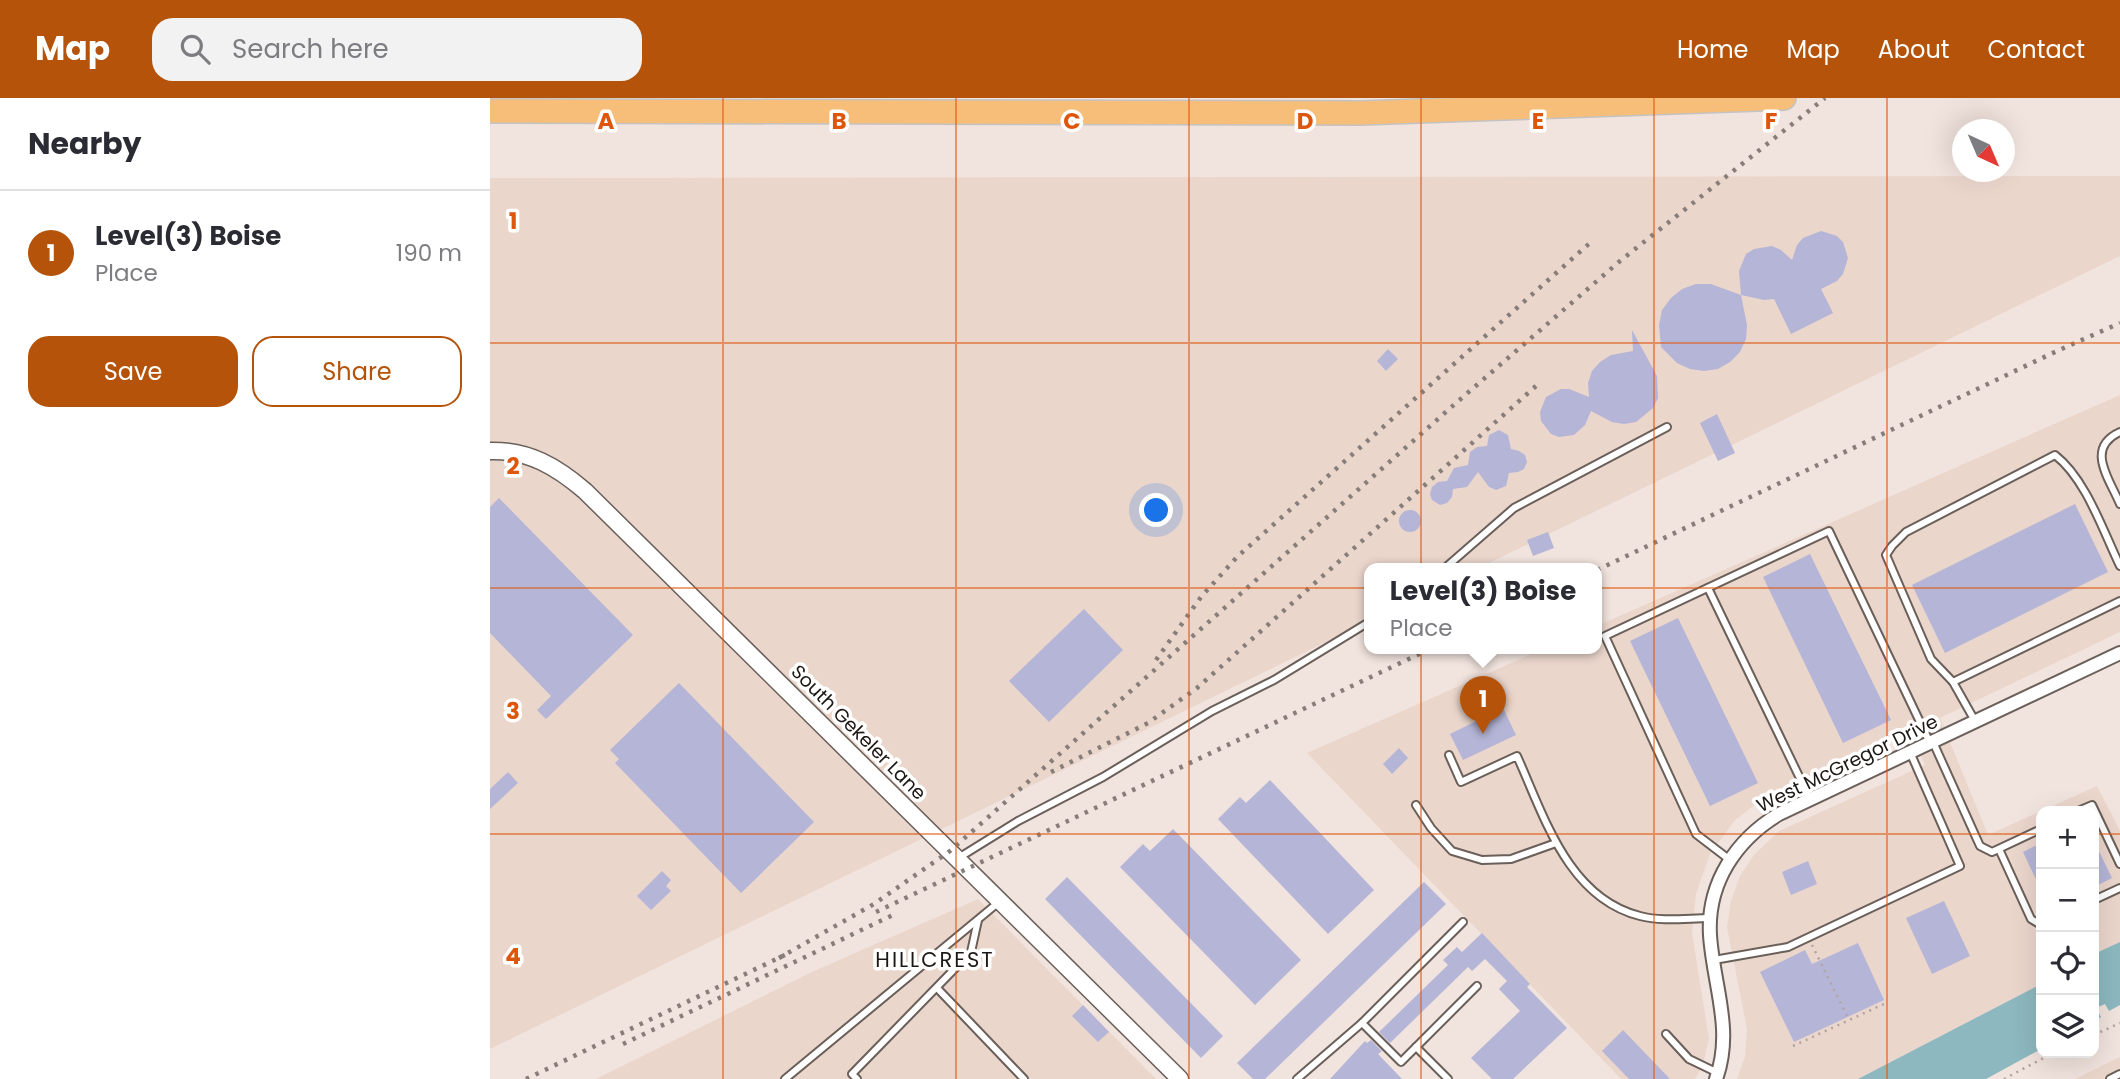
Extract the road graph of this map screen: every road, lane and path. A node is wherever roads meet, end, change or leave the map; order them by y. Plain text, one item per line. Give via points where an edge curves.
1 (1784, 98) edge
2 (1768, 99) edge
3 (490, 111) edge
4 (1667, 427) dead end
5 (2120, 432) edge
6 (490, 451) edge
7 (2120, 504) edge
8 (1451, 563) edge
9 (2120, 566) edge
10 (1707, 588) junction
11 (2120, 601) edge
12 (1364, 625) edge
13 (2120, 653) edge
14 (1953, 682) junction
15 (1975, 722) junction
16 (1931, 742) junction
17 (1910, 752) junction
18 (1449, 755) dead end
19 (1810, 800) junction
20 (1416, 806) dead end
21 (2099, 820) edge
22 (2036, 831) edge
23 (1556, 843) junction
24 (1999, 849) junction
25 (958, 858) junction
26 (1730, 860) junction
27 (2120, 864) edge
28 (2120, 888) edge
29 (2099, 898) edge
30 (1000, 901) junction
31 (1710, 918) junction
32 (978, 920) junction
33 (1463, 922) dead end
34 (2036, 922) edge
35 (1812, 945) dead end
36 (1714, 960) junction
37 (1477, 986) dead end
38 (937, 988) junction
39 (1886, 1003) dead end
40 (1849, 1020) junction
41 (1362, 1023) junction
42 (2120, 1023) edge
43 (2099, 1033) edge
44 (1667, 1034) dead end
45 (1793, 1045) dead end
46 (1416, 1046) junction
47 (2044, 1058) edge
48 (2120, 1074) edge
49 (1717, 1076) edge
50 (785, 1079) edge
51 (857, 1079) edge
52 (1024, 1079) edge
53 (1180, 1079) edge
54 (1297, 1079) edge
55 (1448, 1079) edge
56 (2004, 1079) edge
57 (2110, 1079) edge

1 - 2 highway
2 - 3 highway via 1361,113
4 - 8 lane via 1514,508
5 - 7 lane via 2107,438 2101,448 2101,460
6 - 25 street, South Gekeler Lane via 536,457 585,491
9 - 14 lane via 2077,479 2055,456 1906,531 1886,555 1931,659
10 - 16 lane via 1829,531
10 - 19 lane
10 - 26 lane via 1605,636 1696,834
11 - 14 lane
12 - 25 lane
13 - 15 street, West McGregor Drive
14 - 15 lane
15 - 16 street, West McGregor Drive
16 - 17 street, West McGregor Drive
16 - 24 lane via 1980,846 1992,852
17 - 19 street, West McGregor Drive
17 - 36 lane via 1960,866 1788,947
18 - 23 lane via 1461,782 1517,756
19 - 26 street, West McGregor Drive via 1763,824
20 - 23 lane via 1452,851 1482,860 1511,859
21 - 27 lane
22 - 24 lane
23 - 31 lane via 1579,878 1622,909 1665,919
24 - 34 lane
25 - 30 street, South Gekeler Lane
26 - 31 street, West McGregor Drive via 1717,886
28 - 29 lane
30 - 32 lane
30 - 53 street, South Gekeler Lane
31 - 36 street, West McGregor Drive
32 - 38 lane via 971,952
32 - 50 lane
33 - 41 lane
35 - 40 path
36 - 49 street, West McGregor Drive via 1724,1026
37 - 46 lane
38 - 51 lane via 852,1074
38 - 52 lane
39 - 40 path
40 - 45 path
41 - 46 lane via 1401,1062
41 - 54 lane
42 - 43 path
44 - 49 lane via 1689,1059
46 - 55 lane
47 - 56 path
48 - 57 lane

